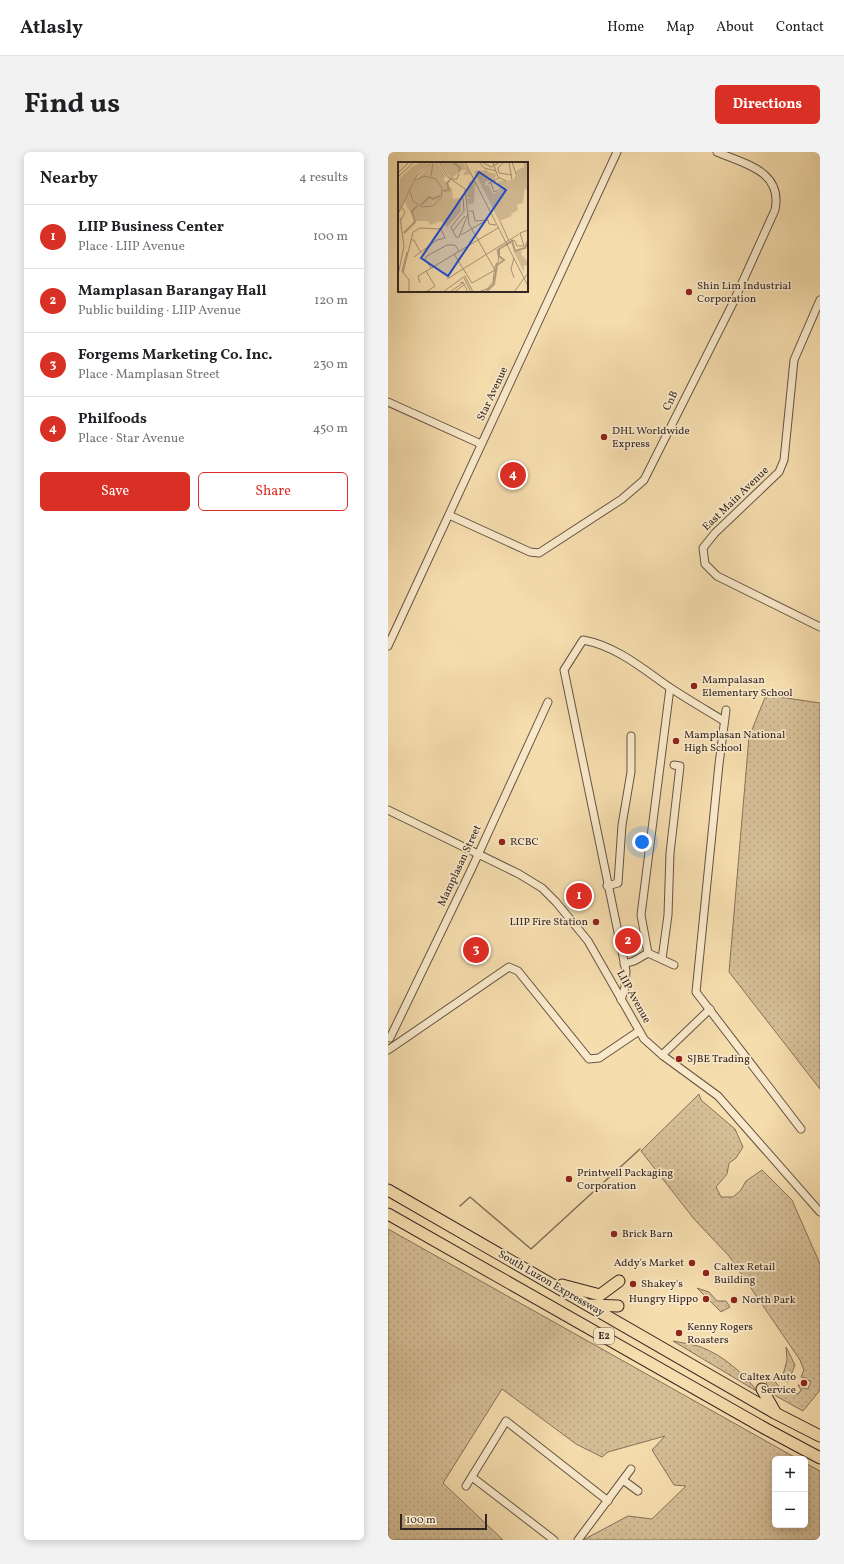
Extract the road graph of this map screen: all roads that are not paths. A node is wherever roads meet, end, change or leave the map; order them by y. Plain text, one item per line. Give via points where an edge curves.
1 (617, 152) edge
2 (717, 152) edge
3 (820, 300) edge
4 (388, 402) edge
5 (482, 444) junction
6 (449, 515) junction
7 (820, 627) edge
8 (388, 646) edge
9 (670, 688) junction
10 (548, 702) dead end
11 (726, 710) dead end
12 (724, 721) junction
13 (631, 736) dead end
14 (674, 765) dead end
15 (388, 810) edge
16 (478, 854) junction
17 (607, 886) junction
18 (648, 953) junction
19 (662, 959) junction
20 (624, 964) junction
21 (674, 965) dead end
22 (622, 1000) junction
23 (710, 1009) junction
24 (639, 1031) junction
25 (390, 1038) dead end
26 (388, 1050) edge
27 (662, 1054) junction
28 (801, 1129) dead end
29 (388, 1190) edge
30 (820, 1212) edge
31 (388, 1214) edge
32 (546, 1281) junction
33 (620, 1281) dead end
34 (588, 1305) junction
35 (618, 1306) dead end
36 (762, 1389) dead end
37 (775, 1413) junction
38 (820, 1436) edge
39 (820, 1458) edge
40 (631, 1469) dead end
41 (472, 1477) junction
42 (623, 1480) junction
43 (466, 1486) dead end
44 (638, 1491) dead end
45 (608, 1501) junction
46 (554, 1540) edge
47 (578, 1540) edge

1 - 5 street, Star Avenue
2 - 6 street, CnB via 767,175 775,188 775,210 733,303 644,480 614,505 539,554
3 - 7 street, East Main Avenue via 794,360 784,460 779,472 715,533 703,548 705,564 717,576
4 - 5 street
5 - 6 street, Star Avenue
6 - 8 street, Star Avenue
9 - 12 street
9 - 17 street via 626,657 583,640 564,670
9 - 18 street via 641,915
10 - 16 street, Mamplasan Street
11 - 12 street
12 - 23 street via 696,992
13 - 17 street via 631,772 622,825 618,883
14 - 19 street via 680,766
15 - 16 street, LIIP Avenue
16 - 22 street, LIIP Avenue via 542,888 556,902 588,941
16 - 25 street, Mamplasan Street
17 - 20 street
18 - 19 street
18 - 20 street
19 - 21 street
20 - 22 street via 625,987
22 - 24 street, LIIP Avenue
23 - 27 street
23 - 28 street
24 - 26 street via 599,1058 589,1059 518,971 509,967
24 - 27 street, LIIP Avenue via 647,1042
27 - 30 street, LIIP Avenue via 718,1096
29 - 32 highway, South Luzon Expressway / E2
31 - 39 highway, South Luzon Expressway / E2
32 - 33 highway via 600,1295
32 - 34 highway, South Luzon Expressway / E2
34 - 35 highway
34 - 37 highway, South Luzon Expressway / E2
36 - 37 highway
37 - 38 highway, South Luzon Expressway / E2
40 - 42 street
41 - 43 street
41 - 45 street via 506,1422
41 - 46 street
42 - 44 street
42 - 45 street
45 - 47 street

